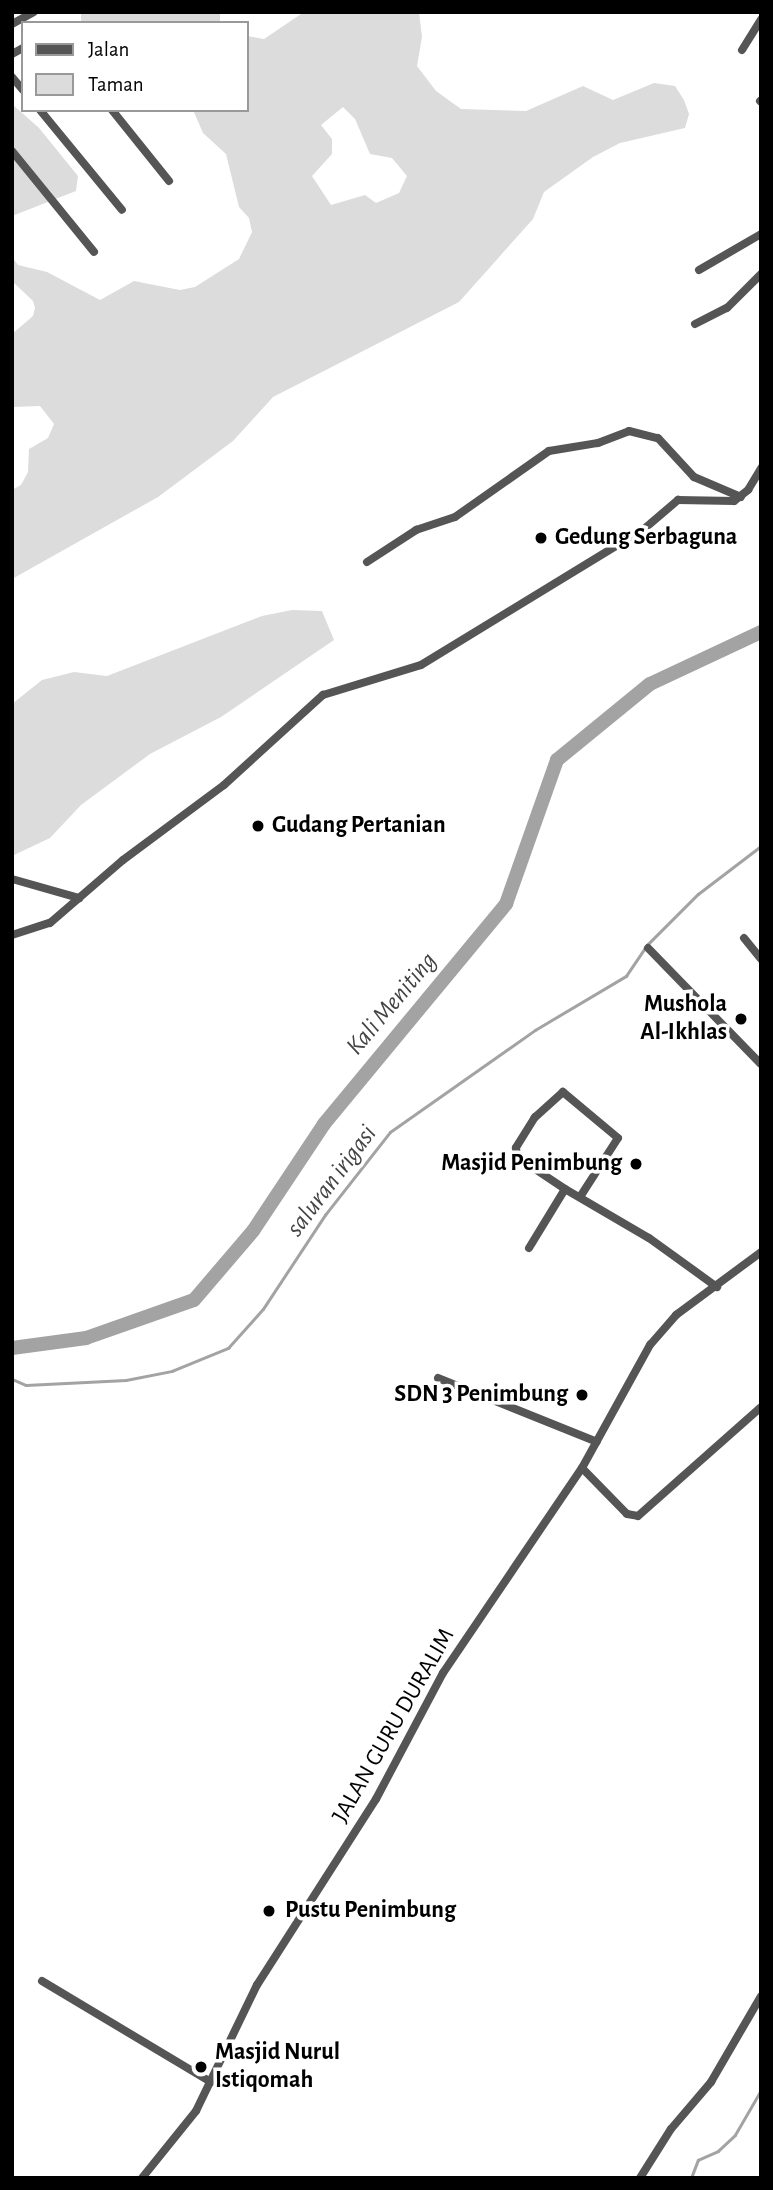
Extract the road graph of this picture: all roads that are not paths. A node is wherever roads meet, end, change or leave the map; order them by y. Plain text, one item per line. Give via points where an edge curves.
1 (34, 12) edge
2 (761, 19) edge
3 (12, 24) edge
4 (742, 50) dead end
5 (42, 112) edge
6 (114, 112) edge
7 (12, 151) edge
8 (169, 181) dead end
9 (122, 210) dead end
10 (761, 234) edge
11 (94, 252) dead end
12 (699, 270) dead end
13 (761, 274) edge
14 (695, 324) dead end
15 (761, 468) edge
16 (741, 497) junction
17 (367, 562) dead end
18 (12, 879) edge
19 (79, 898) junction
20 (12, 935) edge
21 (744, 938) dead end
22 (648, 948) dead end
23 (761, 959) edge
24 (761, 1064) edge
25 (565, 1189) junction
26 (580, 1197) junction
27 (529, 1248) dead end
28 (761, 1252) edge
29 (717, 1287) junction
30 (438, 1378) dead end
31 (761, 1407) edge
32 (597, 1442) junction
33 (582, 1468) junction
34 (42, 1981) dead end
35 (761, 1996) edge
36 (211, 2082) junction
37 (142, 2178) edge
38 (640, 2178) edge

1 - 3 street
2 - 4 street
5 - 9 street
6 - 8 street
7 - 11 street
10 - 12 street
13 - 14 street via 723,311
15 - 16 street
16 - 17 street via 694,477 657,438 629,431 540,456 455,517 416,530
16 - 19 street via 718,504 678,500 639,532 421,665 323,695 224,785
18 - 19 street
19 - 20 street via 50,923
21 - 23 street
22 - 24 street
25 - 26 street
25 - 26 street via 516,1152 540,1110 563,1091 618,1138
25 - 27 street
26 - 29 street via 649,1238
28 - 29 street, JALAN GURU DURALIM
29 - 32 street, JALAN GURU DURALIM via 676,1315 657,1336
30 - 32 street
31 - 33 street via 638,1517 627,1514
32 - 33 street, JALAN GURU DURALIM
33 - 36 street, JALAN GURU DURALIM via 443,1673 376,1799 257,1985
34 - 36 street
35 - 38 street via 711,2082 671,2129
36 - 37 street, JALAN GURU DURALIM via 196,2111

